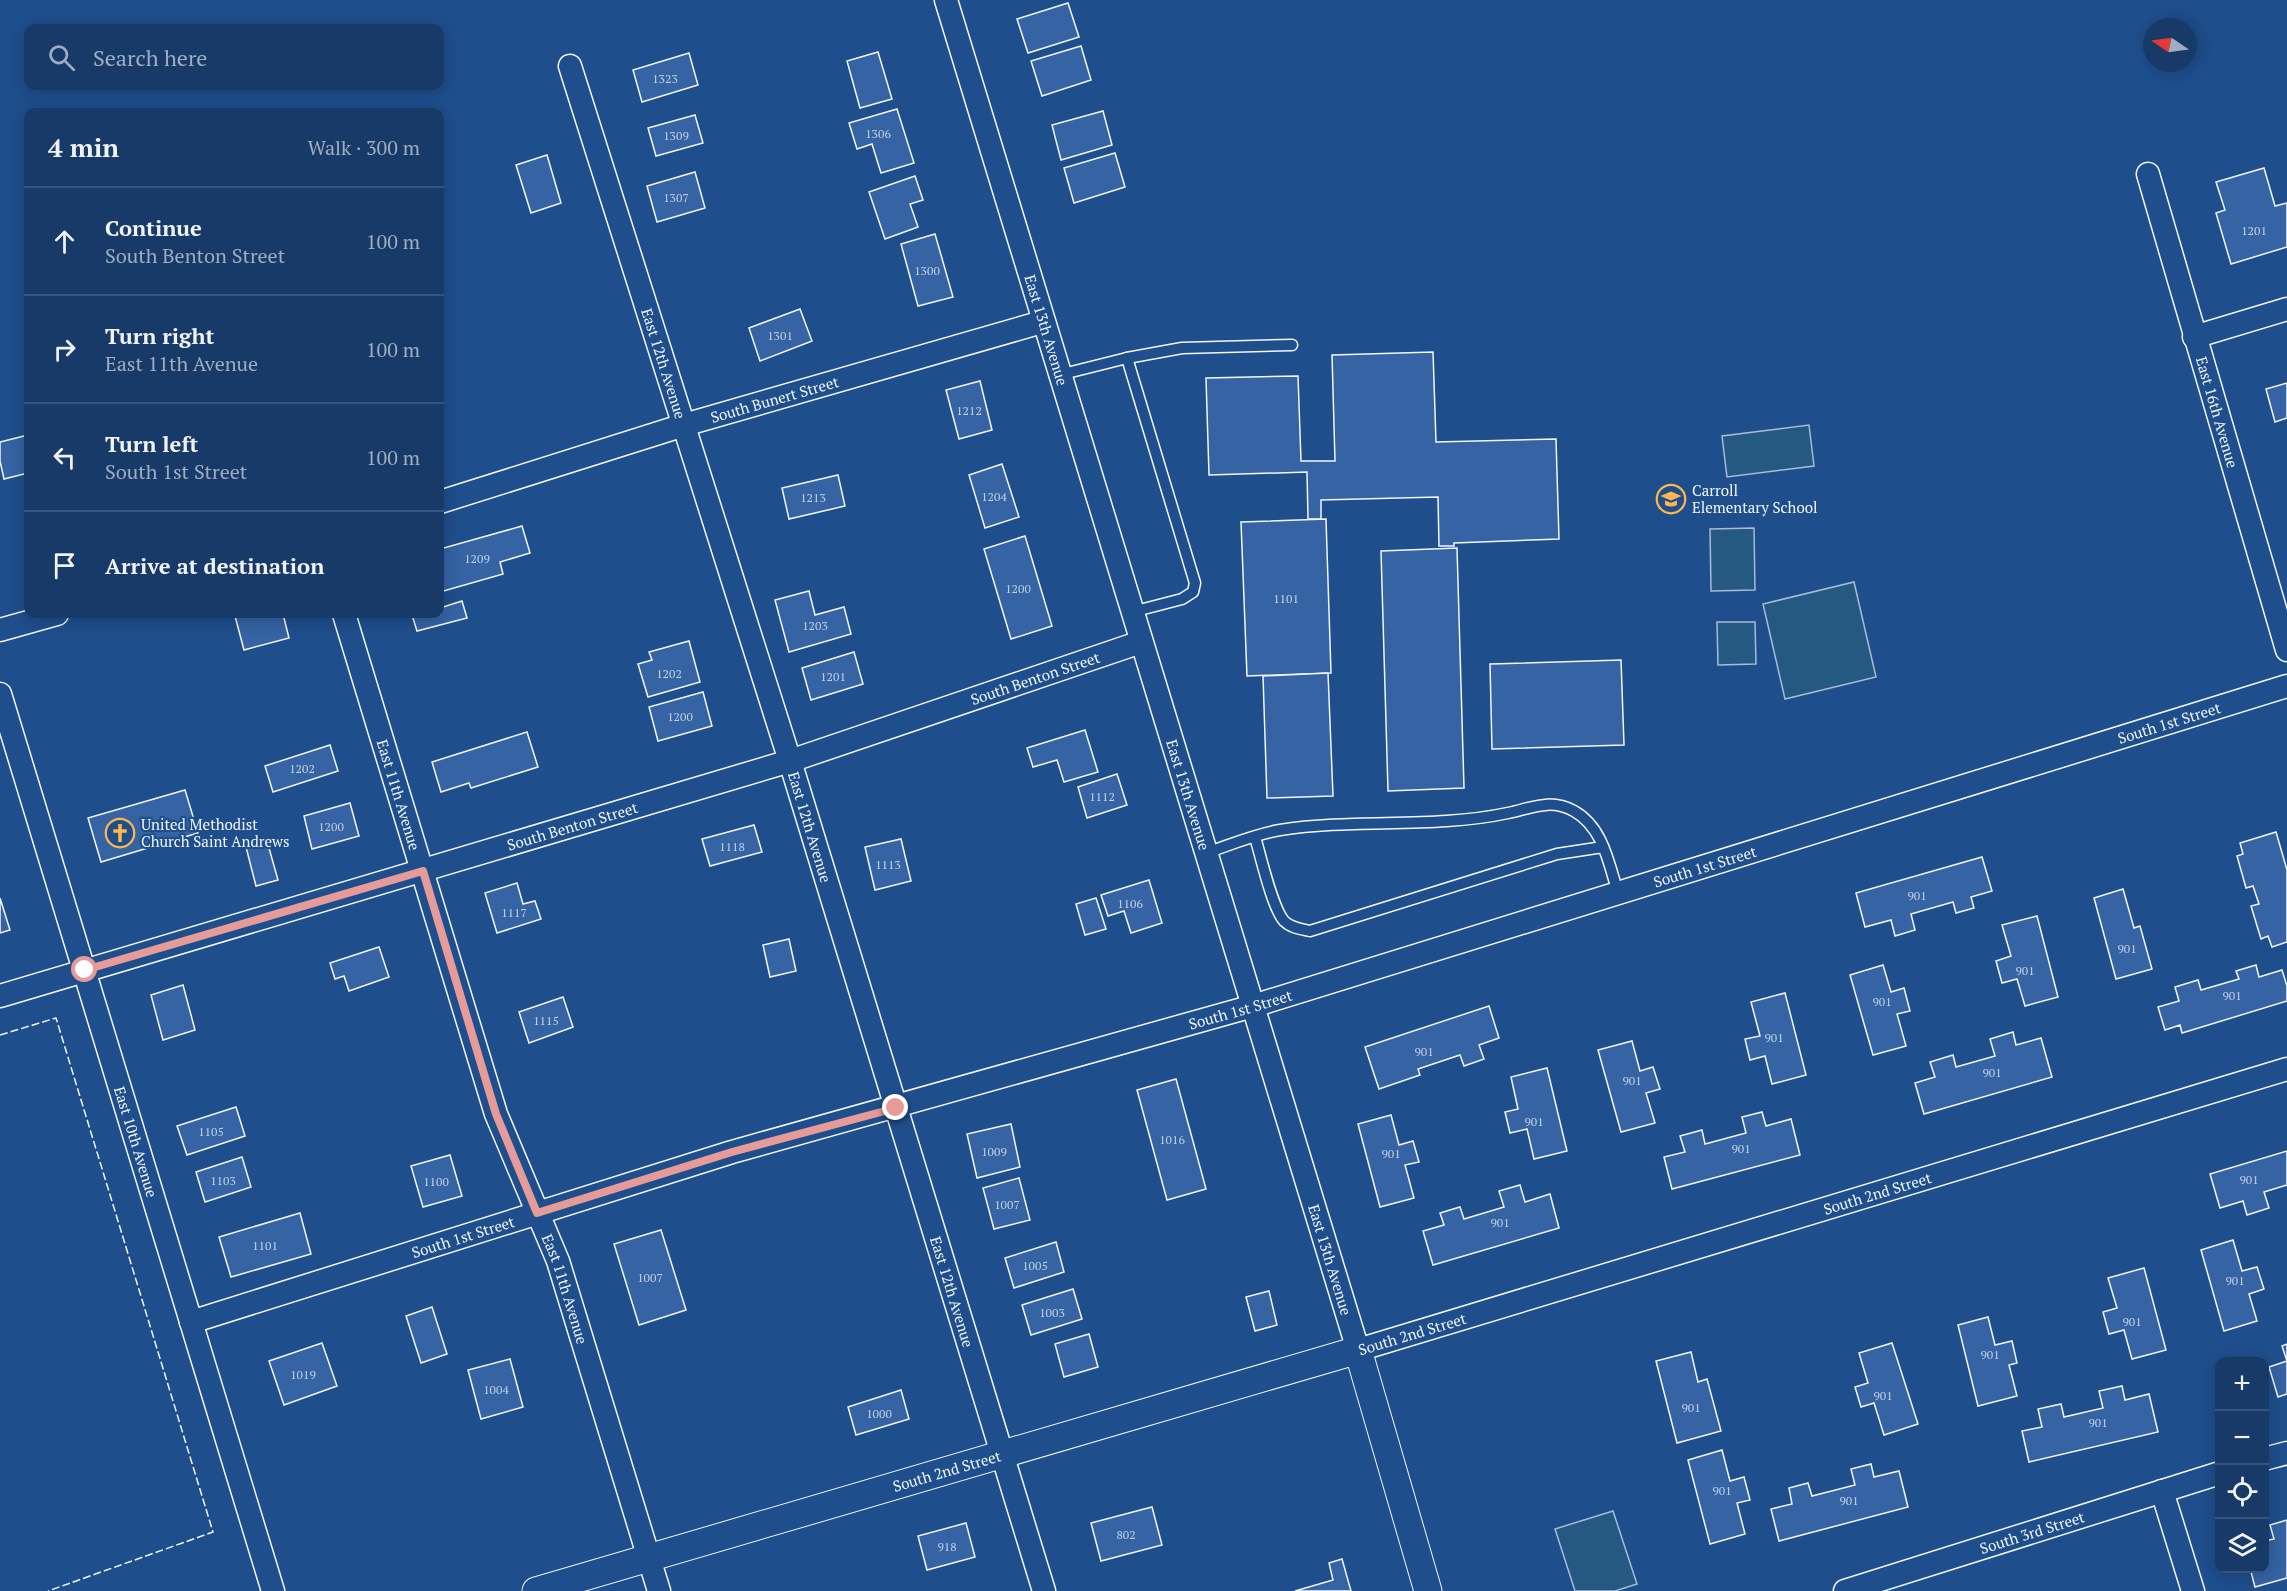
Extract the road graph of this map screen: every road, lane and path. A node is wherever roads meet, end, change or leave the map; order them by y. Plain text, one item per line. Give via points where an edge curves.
1 (946, 0) edge
2 (570, 66) dead end
3 (2148, 174) dead end
4 (2287, 309) edge
5 (1042, 322) junction
6 (2194, 337) junction
7 (1292, 345) dead end
8 (1127, 358) junction
9 (1059, 375) junction
10 (684, 425) junction
11 (444, 501) edge
12 (1132, 612) junction
13 (43, 618) edge
14 (345, 618) edge
15 (0, 630) edge
16 (1141, 642) junction
17 (2287, 650) edge
18 (2287, 686) edge
19 (0, 693) edge
20 (790, 761) junction
21 (1255, 837) junction
22 (1603, 847) junction
23 (1206, 853) junction
24 (423, 871) junction
25 (1618, 893) junction
26 (85, 970) junction
27 (0, 996) edge
28 (1253, 1006) junction
29 (2287, 1069) edge
30 (896, 1108) junction
31 (537, 1213) junction
32 (191, 1322) junction
33 (1358, 1350) junction
34 (2287, 1453) edge
35 (1002, 1454) junction
36 (2269, 1458) edge
37 (2215, 1475) edge
38 (2162, 1491) junction
39 (648, 1557) junction
40 (273, 1591) edge
41 (536, 1591) edge
42 (659, 1591) edge
43 (1044, 1591) edge
44 (1428, 1591) edge
45 (1845, 1591) edge
46 (2193, 1591) edge

1 - 5 street, East 13th Avenue
2 - 10 street, East 12th Avenue
3 - 6 street, East 16th Avenue
4 - 6 street
5 - 9 street, East 13th Avenue
5 - 10 street, South Bunert Street
6 - 17 street, East 16th Avenue
7 - 8 lane via 1182,348
8 - 9 lane
8 - 12 lane via 1195,583 1193,592 1182,599
9 - 12 street, East 13th Avenue
10 - 11 street, South Bunert Street
10 - 20 street, East 12th Avenue
12 - 16 street, East 13th Avenue
13 - 15 street
14 - 24 street, East 11th Avenue
16 - 20 street, South Benton Street
16 - 23 street, East 13th Avenue
18 - 25 street, South 1st Street
19 - 26 street, East 10th Avenue
20 - 24 street, South Benton Street
20 - 30 street, East 12th Avenue
21 - 22 lane via 1280,830 1459,819 1552,804 1582,816
21 - 22 lane via 1284,921 1310,931 1557,855
21 - 23 lane
22 - 25 lane
23 - 28 street, East 13th Avenue
24 - 26 street, South Benton Street
24 - 31 street, East 11th Avenue via 496,1114
25 - 28 street, South 1st Street
26 - 27 street, South Benton Street
26 - 32 street, East 10th Avenue
28 - 30 street, South 1st Street
28 - 33 street, East 13th Avenue
29 - 33 street, South 2nd Street
30 - 31 street, South 1st Street via 732,1152
30 - 35 street, East 12th Avenue
31 - 32 street, South 1st Street
31 - 39 street, East 11th Avenue via 558,1261
32 - 40 street, East 10th Avenue
33 - 35 street, South 2nd Street
33 - 44 street, East 13th Avenue
34 - 36 street
35 - 39 street, South 2nd Street
35 - 43 street, East 12th Avenue
37 - 38 street, South 3rd Street
38 - 45 street, South 3rd Street
38 - 46 street
39 - 41 street, South 2nd Street
39 - 42 street, East 11th Avenue

